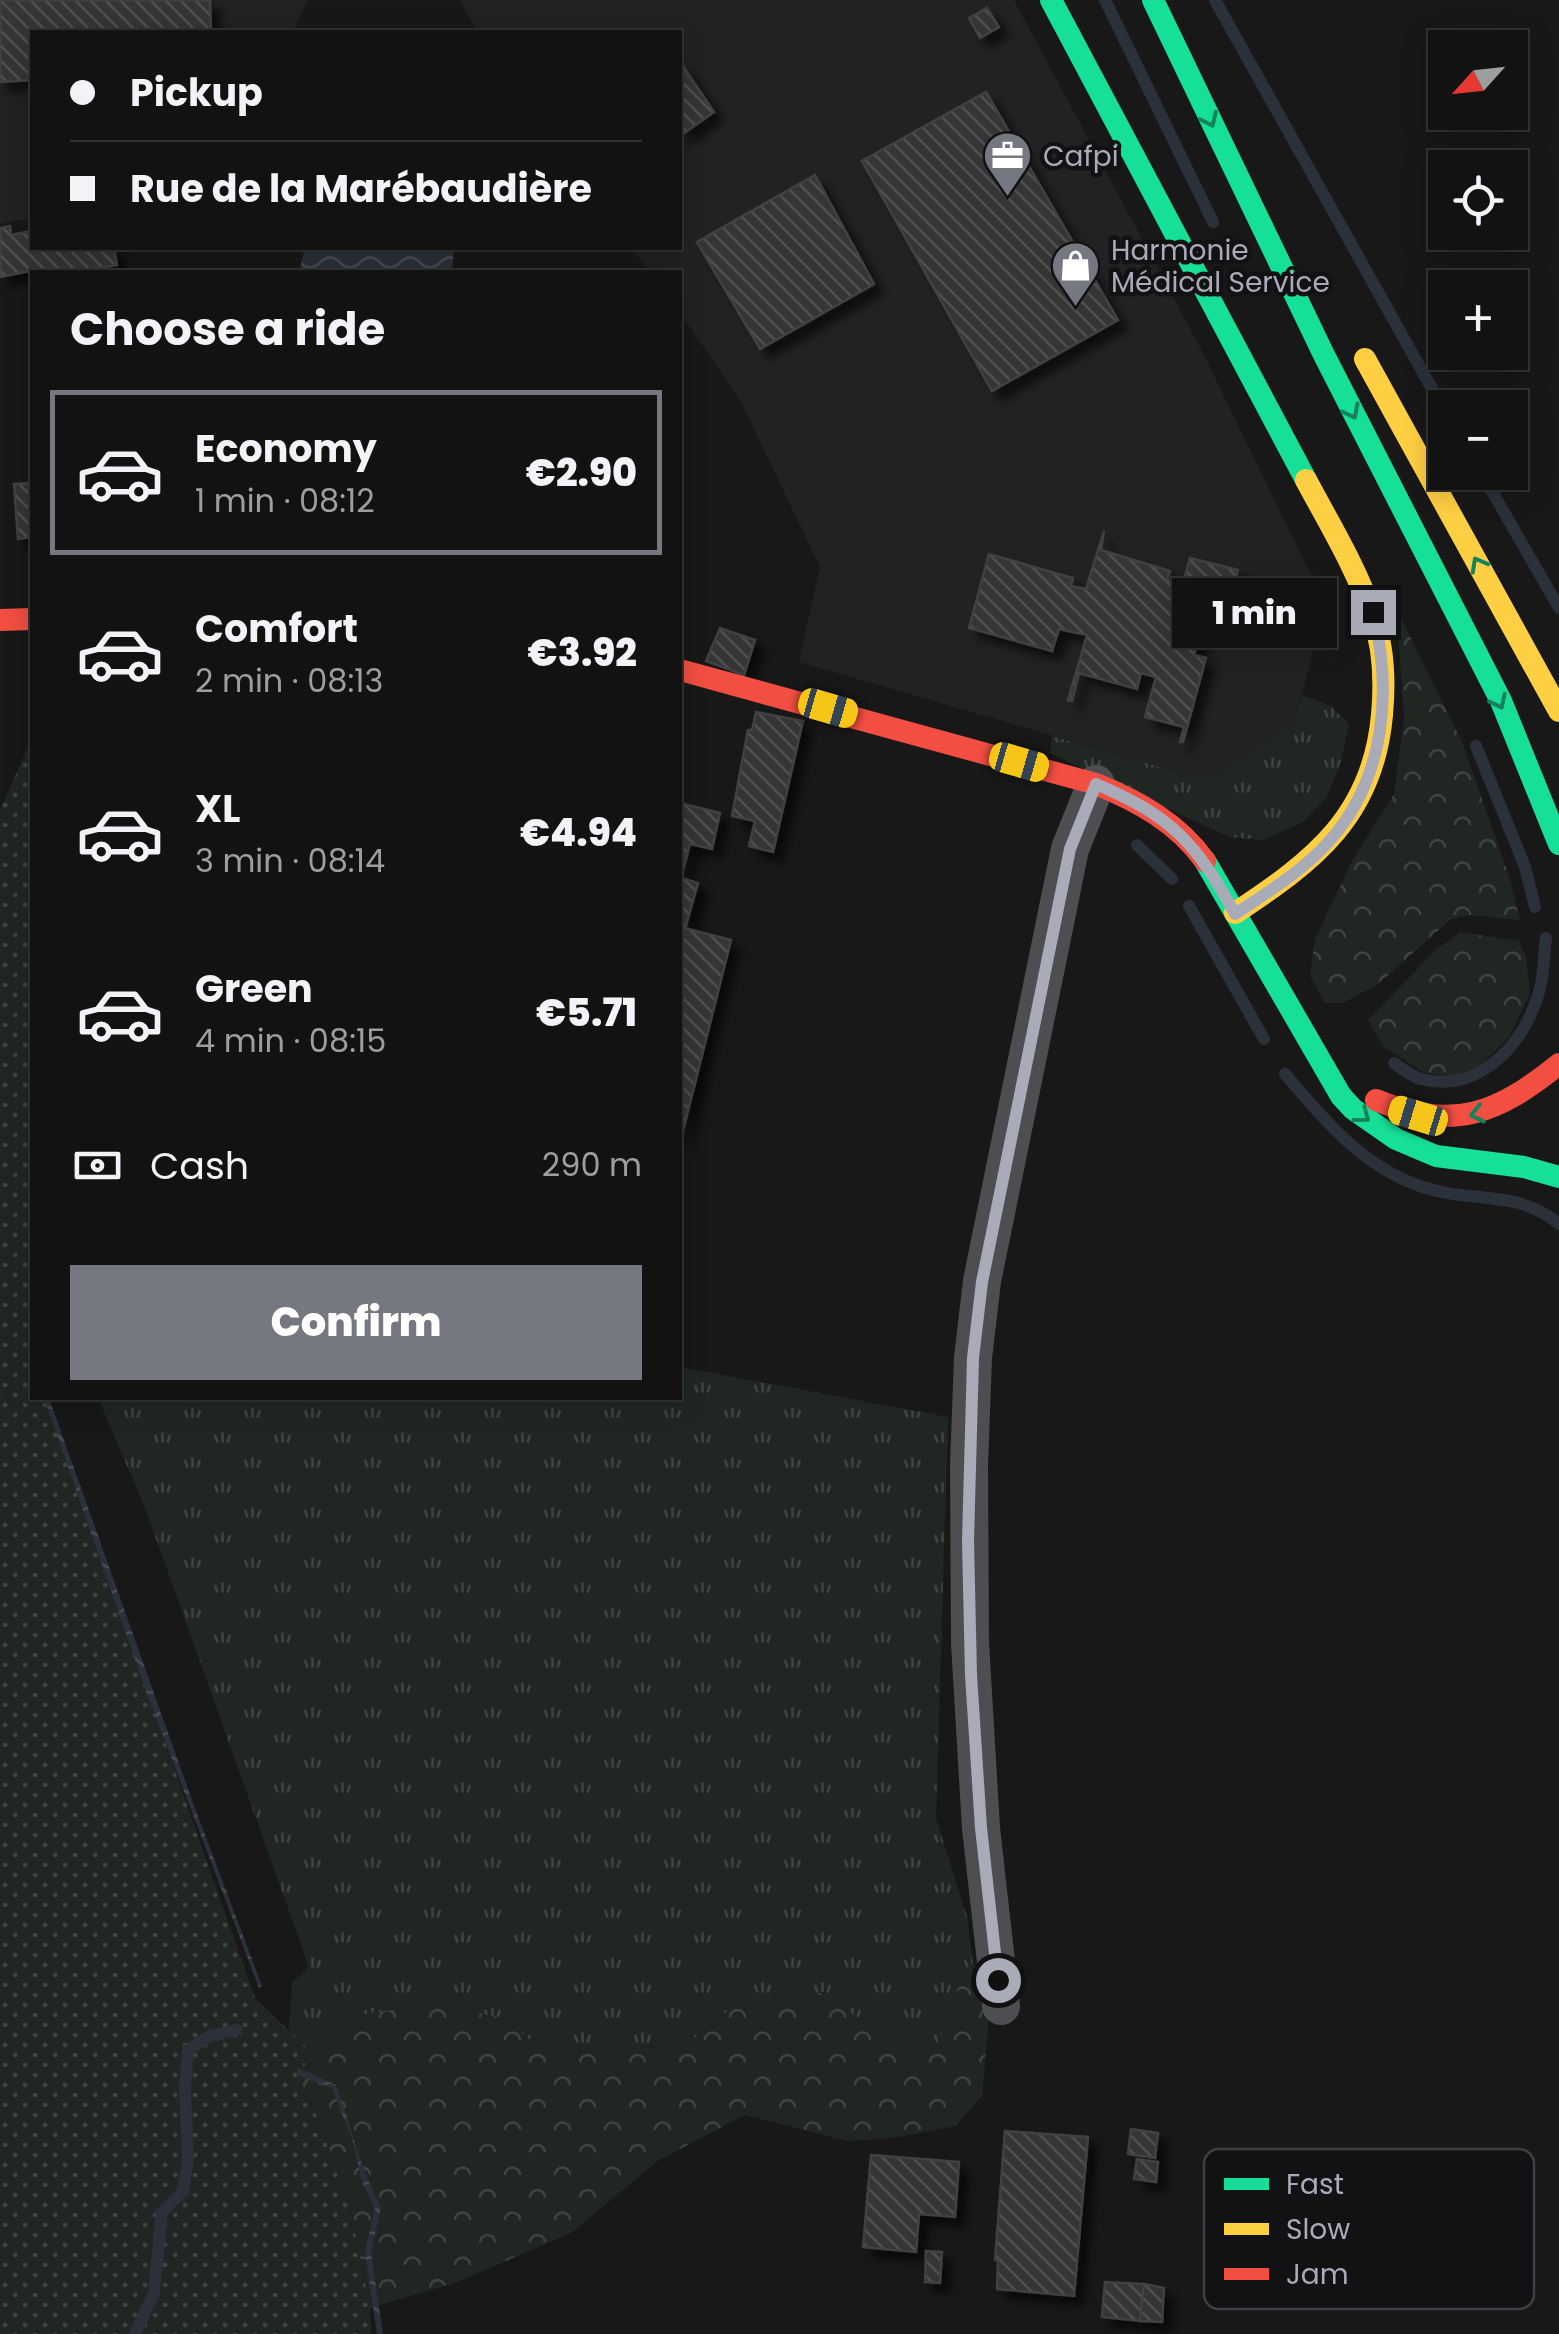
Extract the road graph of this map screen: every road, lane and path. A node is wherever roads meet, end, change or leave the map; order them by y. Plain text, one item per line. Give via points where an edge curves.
1 (1051, 0) edge
2 (1153, 0) edge
3 (1168, 0) edge
4 (1253, 153) dead end
5 (1355, 340) dead end
6 (30, 619) edge
7 (0, 620) edge
8 (682, 671) edge
9 (1559, 711) edge
10 (1096, 784) junction
11 (1559, 844) edge
12 (1235, 914) junction
13 (1306, 1038) junction
14 (1559, 1064) edge
15 (1559, 1177) edge
16 (1001, 2006) dead end

1 - 12 street via 1357,576 1381,648 1381,722 1370,777 1354,810 1330,841
2 -> 11 street via 1306,323 1481,664
3 - 4 street
9 -> 5 street
6 - 7 street
8 - 10 street
10 - 12 street via 1139,802 1192,844
10 - 16 street via 1070,849 982,1282 973,1358 972,1681
12 - 13 street
14 -> 13 street via 1499,1108 1448,1119 1418,1116 1355,1086
13 -> 15 street via 1352,1109 1396,1139 1436,1156

